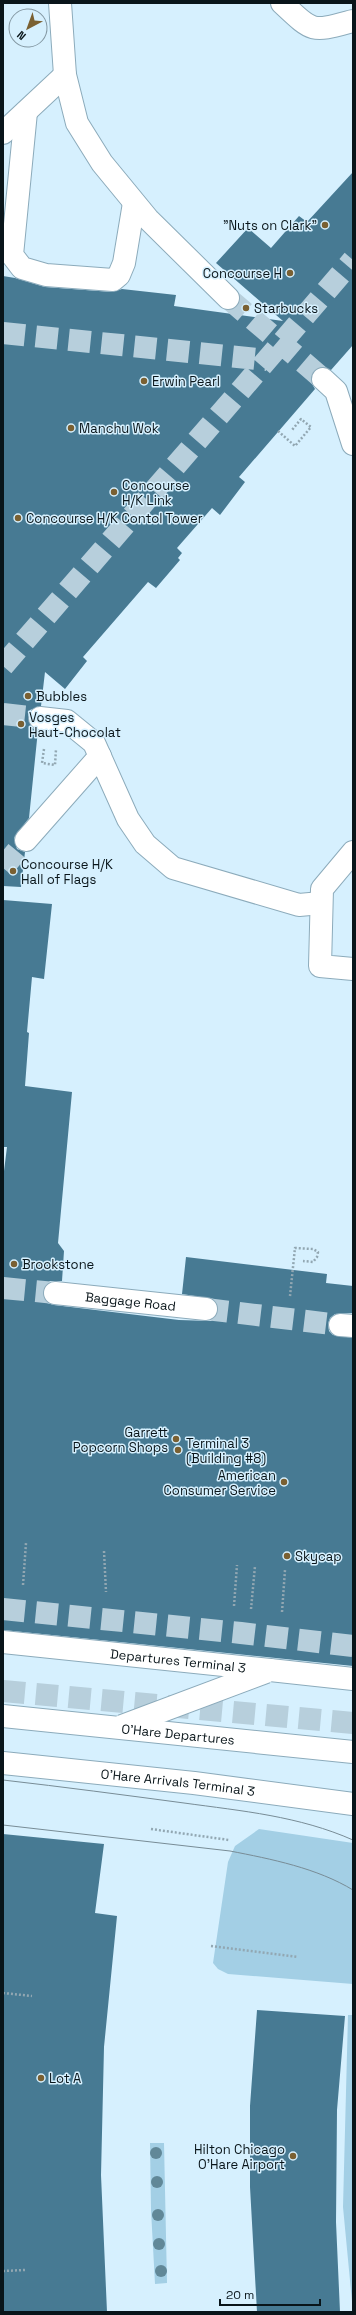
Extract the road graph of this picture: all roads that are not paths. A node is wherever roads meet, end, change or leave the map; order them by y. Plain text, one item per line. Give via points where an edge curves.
1 (60, 3) edge
2 (282, 3) edge
3 (353, 21) edge
4 (65, 75) junction
5 (26, 112) junction
6 (3, 133) edge
7 (134, 203) junction
8 (228, 298) tunnel mouth
9 (323, 379) tunnel mouth
10 (353, 444) edge
11 (40, 718) tunnel mouth
12 (100, 756) junction
13 (26, 840) tunnel mouth
14 (353, 852) edge
15 (321, 903) junction
16 (353, 969) edge
17 (55, 1293) tunnel mouth
18 (206, 1309) tunnel mouth
19 (3, 1642) edge
20 (270, 1670) junction
21 (353, 1679) edge
22 (3, 1716) edge
23 (117, 1728) junction
24 (353, 1752) edge
25 (3, 1763) edge
26 (353, 1804) edge

1 - 4 street
2 - 3 street via 306,26 320,29
4 - 5 street
4 - 7 street via 77,123 102,163
5 - 6 street
5 - 7 street via 12,255 22,268 46,275 112,280 120,275 124,263
7 - 8 street via 174,247
9 - 10 street via 336,391
11 - 12 street via 67,721 94,743
12 - 13 street
12 - 15 street via 132,826 144,844 173,868 299,905
14 - 15 street via 322,889
15 - 16 street via 320,966
17 - 18 street, Baggage Road
19 - 20 street, Departures Terminal 3, bridge
20 - 21 street, Departures Terminal 3
20 - 23 street, bridge
22 - 23 street, O'Hare Departures, bridge
23 - 24 street, O'Hare Departures, bridge
25 - 26 street, O'Hare Arrivals Terminal 3 via 194,1783

